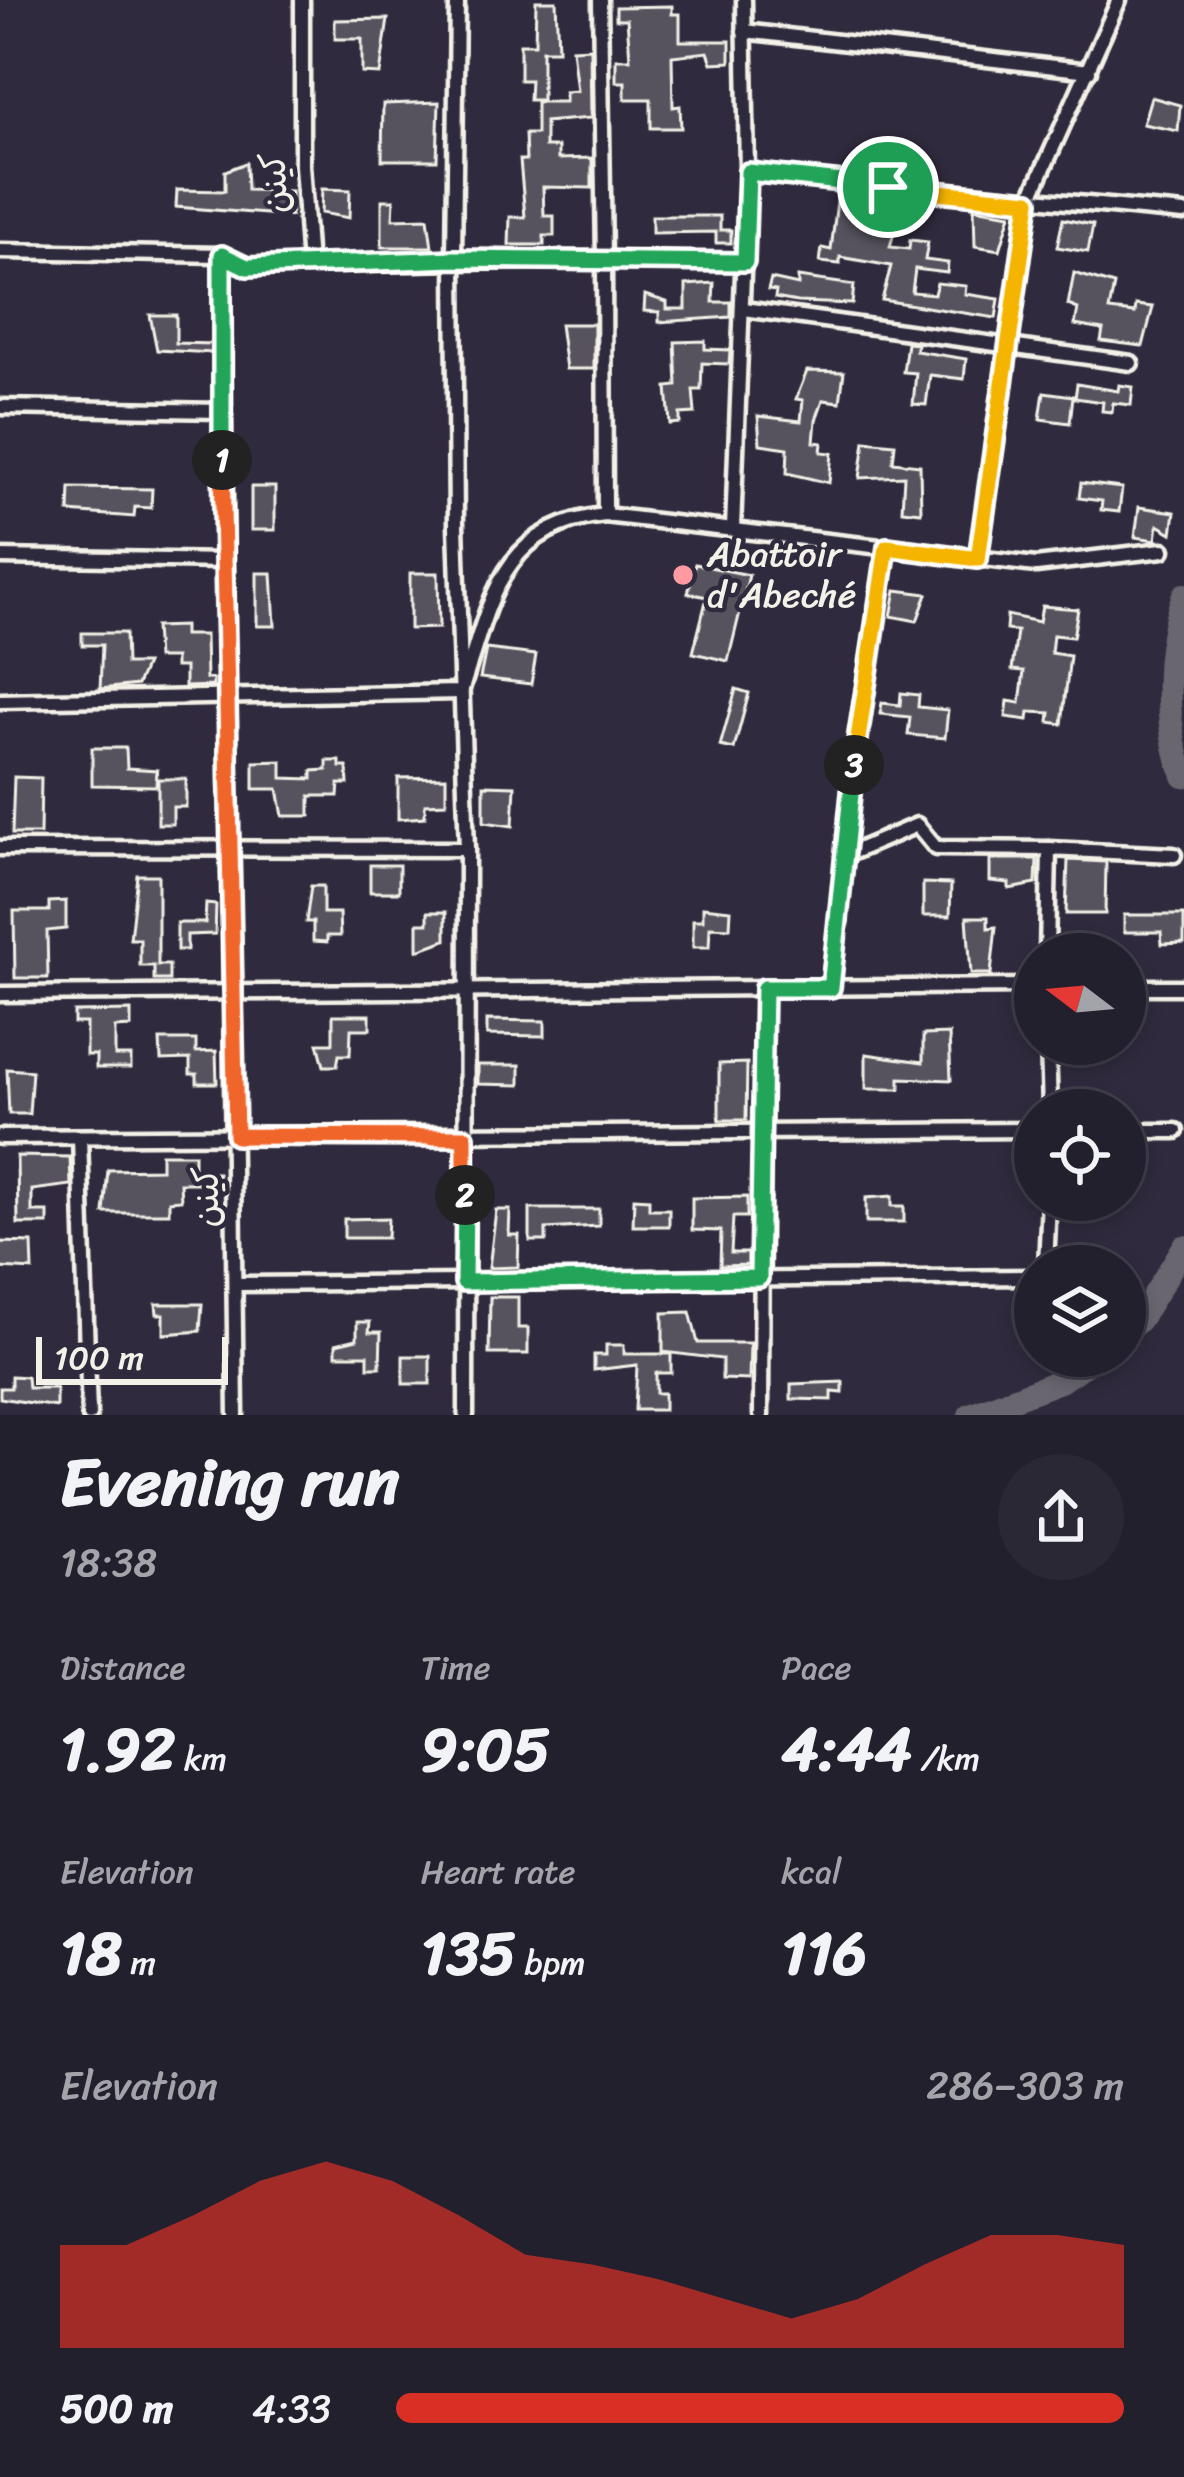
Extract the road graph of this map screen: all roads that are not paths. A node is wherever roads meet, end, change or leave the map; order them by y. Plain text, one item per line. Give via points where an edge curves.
1 (302, 0) edge
2 (457, 0) edge
3 (600, 0) edge
4 (744, 0) edge
5 (1119, 0) edge
6 (744, 31) junction
7 (1089, 71) junction
8 (748, 172) junction
9 (1029, 201) junction
10 (1184, 213) edge
11 (0, 251) edge
12 (222, 255) junction
13 (454, 259) junction
14 (604, 259) junction
15 (745, 262) junction
16 (309, 265) junction
17 (744, 309) junction
18 (1006, 344) junction
19 (1131, 363) dead end
20 (0, 406) edge
21 (221, 411) junction
22 (605, 515) junction
23 (733, 529) junction
24 (887, 547) junction
25 (1163, 550) dead end
26 (0, 557) edge
27 (978, 559) junction
28 (224, 561) junction
29 (461, 692) junction
30 (229, 694) junction
31 (0, 701) edge
32 (231, 845) junction
33 (0, 848) edge
34 (467, 849) junction
35 (1048, 849) junction
36 (1174, 855) dead end
37 (844, 856) junction
38 (1047, 933) edge
39 (1014, 986) edge
40 (1146, 987) edge
41 (1184, 987) edge
42 (764, 988) junction
43 (831, 988) junction
44 (468, 993) junction
45 (0, 994) edge
46 (233, 994) junction
47 (1014, 1130) edge
48 (760, 1131) junction
49 (1146, 1131) edge
50 (1176, 1131) dead end
51 (80, 1136) junction
52 (236, 1136) junction
53 (0, 1137) edge
54 (465, 1137) junction
55 (1014, 1277) edge
56 (759, 1278) junction
57 (464, 1282) junction
58 (237, 1284) junction
59 (89, 1415) edge
60 (236, 1415) edge
61 (466, 1415) edge
62 (761, 1415) edge

1 - 16 street, كينن
2 - 13 street
3 - 14 street
4 - 6 street
5 - 7 street
6 - 7 street
6 - 8 street
7 - 9 street
8 - 9 street
8 - 15 street
9 - 10 street
9 - 18 street
11 - 12 street
12 - 16 street, كينن via 247,267
12 - 21 street, كينن
13 - 14 street
13 - 16 street
13 - 29 street
14 - 15 street
14 - 22 street
15 - 17 street
17 - 18 street
17 - 23 street
18 - 19 street
18 - 27 street
20 - 21 street
21 - 28 street, كينن
22 - 23 street
22 - 29 street via 549,527 500,574
23 - 24 street
24 - 27 street
24 - 37 street
25 - 27 street via 1036,565
26 - 28 street
28 - 30 street, كينن
29 - 30 street
29 - 34 street
30 - 31 street
30 - 32 street, كينن
32 - 33 street
32 - 34 street
32 - 46 street, كينن
34 - 44 street
35 - 36 street
35 - 37 street via 936,848 917,825
35 - 38 street
37 - 43 street
39 - 43 street
40 - 41 street
42 - 43 street
42 - 44 street
42 - 48 street
44 - 46 street
44 - 54 street
45 - 46 street
46 - 52 street, كينن
47 - 48 street
48 - 54 street
48 - 56 street
49 - 50 street
51 - 52 street
51 - 53 street
51 - 59 street
52 - 54 street
52 - 58 street, كينن
54 - 57 street
55 - 56 street
56 - 57 street
56 - 62 street
57 - 58 street
57 - 61 street
58 - 60 street, كينن

